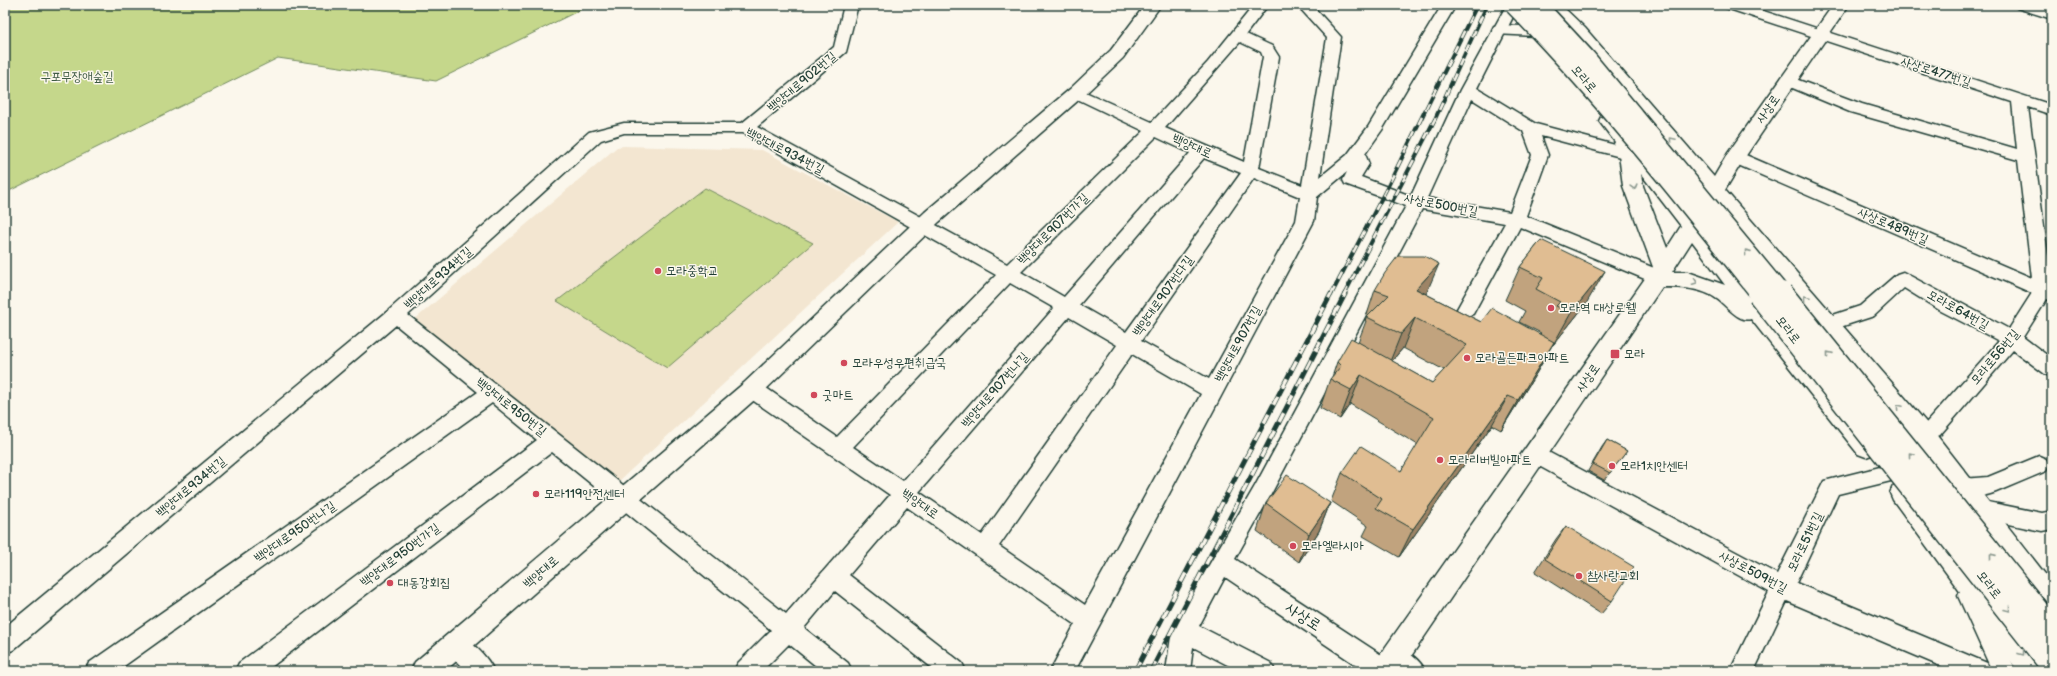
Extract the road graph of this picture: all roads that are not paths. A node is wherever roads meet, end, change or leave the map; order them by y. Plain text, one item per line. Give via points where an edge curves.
1 (850, 5) edge
2 (1153, 5) edge
3 (1261, 5) edge
4 (1304, 5) edge
5 (1449, 5) edge
6 (1513, 5) edge
7 (1537, 5) edge
8 (1552, 5) edge
9 (1731, 5) edge
10 (1841, 5) edge
11 (2022, 5) edge
12 (2044, 10) edge
13 (1500, 30) junction
14 (1536, 30) junction
15 (1820, 34) junction
16 (1238, 36) junction
17 (1788, 81) junction
18 (1468, 90) junction
19 (1076, 93) junction
20 (2019, 99) junction
21 (2052, 110) edge
22 (746, 128) junction
23 (1530, 128) junction
24 (1154, 129) junction
25 (1624, 145) junction
26 (1201, 151) junction
27 (1357, 154) junction
28 (2026, 157) junction
29 (1691, 163) junction
30 (1731, 163) junction
31 (1250, 172) junction
32 (1715, 191) junction
33 (1310, 194) junction
34 (1417, 202) junction
35 (1516, 219) junction
36 (924, 225) junction
37 (1691, 225) junction
38 (1008, 274) junction
39 (1659, 275) junction
40 (2047, 292) edge
41 (1066, 307) junction
42 (1466, 309) dead end
43 (396, 315) junction
44 (1828, 324) junction
45 (1772, 330) junction
46 (2012, 339) junction
47 (1129, 344) junction
48 (2052, 369) edge
49 (752, 389) junction
50 (1213, 391) junction
51 (492, 393) junction
52 (1923, 435) junction
53 (552, 440) junction
54 (839, 448) junction
55 (1535, 454) junction
56 (2039, 465) dead end
57 (1888, 474) junction
58 (1962, 488) junction
59 (905, 494) junction
60 (626, 499) junction
61 (1978, 509) junction
62 (2052, 520) edge
63 (984, 549) junction
64 (1953, 560) junction
65 (1221, 562) junction
66 (833, 576) junction
67 (1782, 588) junction
68 (2052, 604) edge
69 (1088, 620) junction
70 (788, 629) junction
71 (1184, 630) junction
72 (2052, 630) edge
73 (5, 642) edge
74 (456, 645) junction
75 (2052, 665) edge
76 (1388, 666) edge
77 (97, 671) edge
78 (247, 671) edge
79 (425, 671) edge
80 (482, 671) edge
81 (746, 671) edge
82 (840, 671) edge
83 (954, 671) edge
84 (1062, 671) edge
85 (1178, 671) edge
86 (1263, 671) edge
87 (1413, 671) edge
88 (1742, 671) edge
89 (1979, 671) edge
90 (2004, 671) edge
91 (2035, 671) edge

1 - 22 street, 백양대로902번길 via 841,49
2 - 19 main road, 백양대로 via 1118,54
3 - 16 street, 백양대로907번가길
4 - 33 street, 백양대로907번길 via 1334,37
5 - 27 street
6 - 13 street
6 - 14 main road, 모라로
6 -> 75 main road, 모라로, bridge via 1566,58 1710,231
72 -> 7 main road, 모라로, bridge via 1722,221 1586,58
29 -> 8 main road, 모라로 via 1579,32
9 - 15 street, 사상로477번길
10 - 15 main road, 사상로
11 - 12 street
13 - 14 main road
13 - 18 street
14 - 25 main road, 모라로
15 - 17 main road, 사상로
15 - 20 street, 사상로477번길
16 - 24 street, 백양대로907번가길
16 - 31 street, 백양대로907번다길 via 1267,50 1271,57
17 - 28 street via 1856,108
17 - 30 main road, 사상로
18 - 23 street
18 - 34 street
19 - 24 street, 백양대로
19 - 36 main road, 백양대로
20 - 21 street, 사상로477번길
20 - 28 street
22 - 36 street, 백양대로934번길
22 - 43 street, 백양대로934번길 via 624,128 595,136
23 - 25 street
23 - 35 street via 1540,155
24 - 26 street, 백양대로
24 - 38 street, 백양대로907번가길
25 - 37 main road, 모라로
25 -> 39 main road
26 - 31 street, 백양대로
26 - 41 street, 백양대로907번나길
27 - 33 street
27 - 34 street, 사상로500번길 via 1361,164 1350,180
28 - 40 street
29 - 30 main road
29 - 32 main road, 모라로
30 - 32 main road, 사상로
30 - 40 street, 사상로489번길
31 - 33 street, 백양대로
31 - 47 street, 백양대로907번다길
32 - 37 main road, 사상로
44 -> 32 main road, 모라로
33 - 50 street, 백양대로907번길 via 1305,221
34 - 35 street, 사상로500번길
34 - 65 street via 1262,492
35 - 39 street, 사상로500번길
35 - 42 street
36 - 38 street
36 - 49 main road, 백양대로
37 - 39 main road, 사상로
37 - 45 main road, 모라로
38 - 41 street
38 - 54 street, 백양대로907번가길
39 -> 45 main road via 1688,280 1723,292
39 - 55 main road, 사상로
40 - 46 street, 모라로56번길
41 - 47 street
41 - 59 street, 백양대로907번나길
43 - 51 street, 백양대로950번길
43 - 73 street, 백양대로934번길
44 - 46 street, 모라로64번길 via 1867,311 1902,279
52 -> 44 main road, 모라로
45 - 57 main road, 모라로
46 - 48 street, 모라로64번길
46 - 52 street, 모라로56번길 via 1933,429
47 - 50 street
47 - 63 street, 백양대로907번다길
49 - 54 street, 백양대로
49 - 60 main road, 백양대로
50 - 69 street, 백양대로907번길
51 - 53 street, 백양대로950번길
51 - 77 street, 백양대로950번나길
52 - 58 main road, 모라로
53 - 60 street, 백양대로950번길
53 - 78 street, 백양대로950번가길
54 - 59 street, 백양대로
55 - 67 street, 사상로509번길
55 - 76 main road, 사상로
56 - 58 street via 1989,486
57 - 64 main road, 모라로
57 - 67 street, 모라로51번길 via 1832,488
58 - 61 main road, 모라로
59 - 63 street, 백양대로
59 - 66 street, 백양대로907번나길
60 - 70 street
60 - 74 main road, 백양대로
61 - 62 street via 2042,522
61 - 68 main road, 모라로
63 - 69 street, 백양대로
64 - 90 street
64 -> 91 main road, 모라로
65 - 71 street
65 - 76 street, 사상로
66 - 70 street, 백양대로907번나길
66 - 83 street
67 - 88 street, 모라로51번길
67 - 89 street, 사상로509번길
69 - 84 street, 백양대로907번길
70 - 81 street, 백양대로907번나길
70 - 82 street
71 - 85 street
71 - 86 street
74 - 79 main road, 백양대로
74 - 80 street
76 - 87 street

